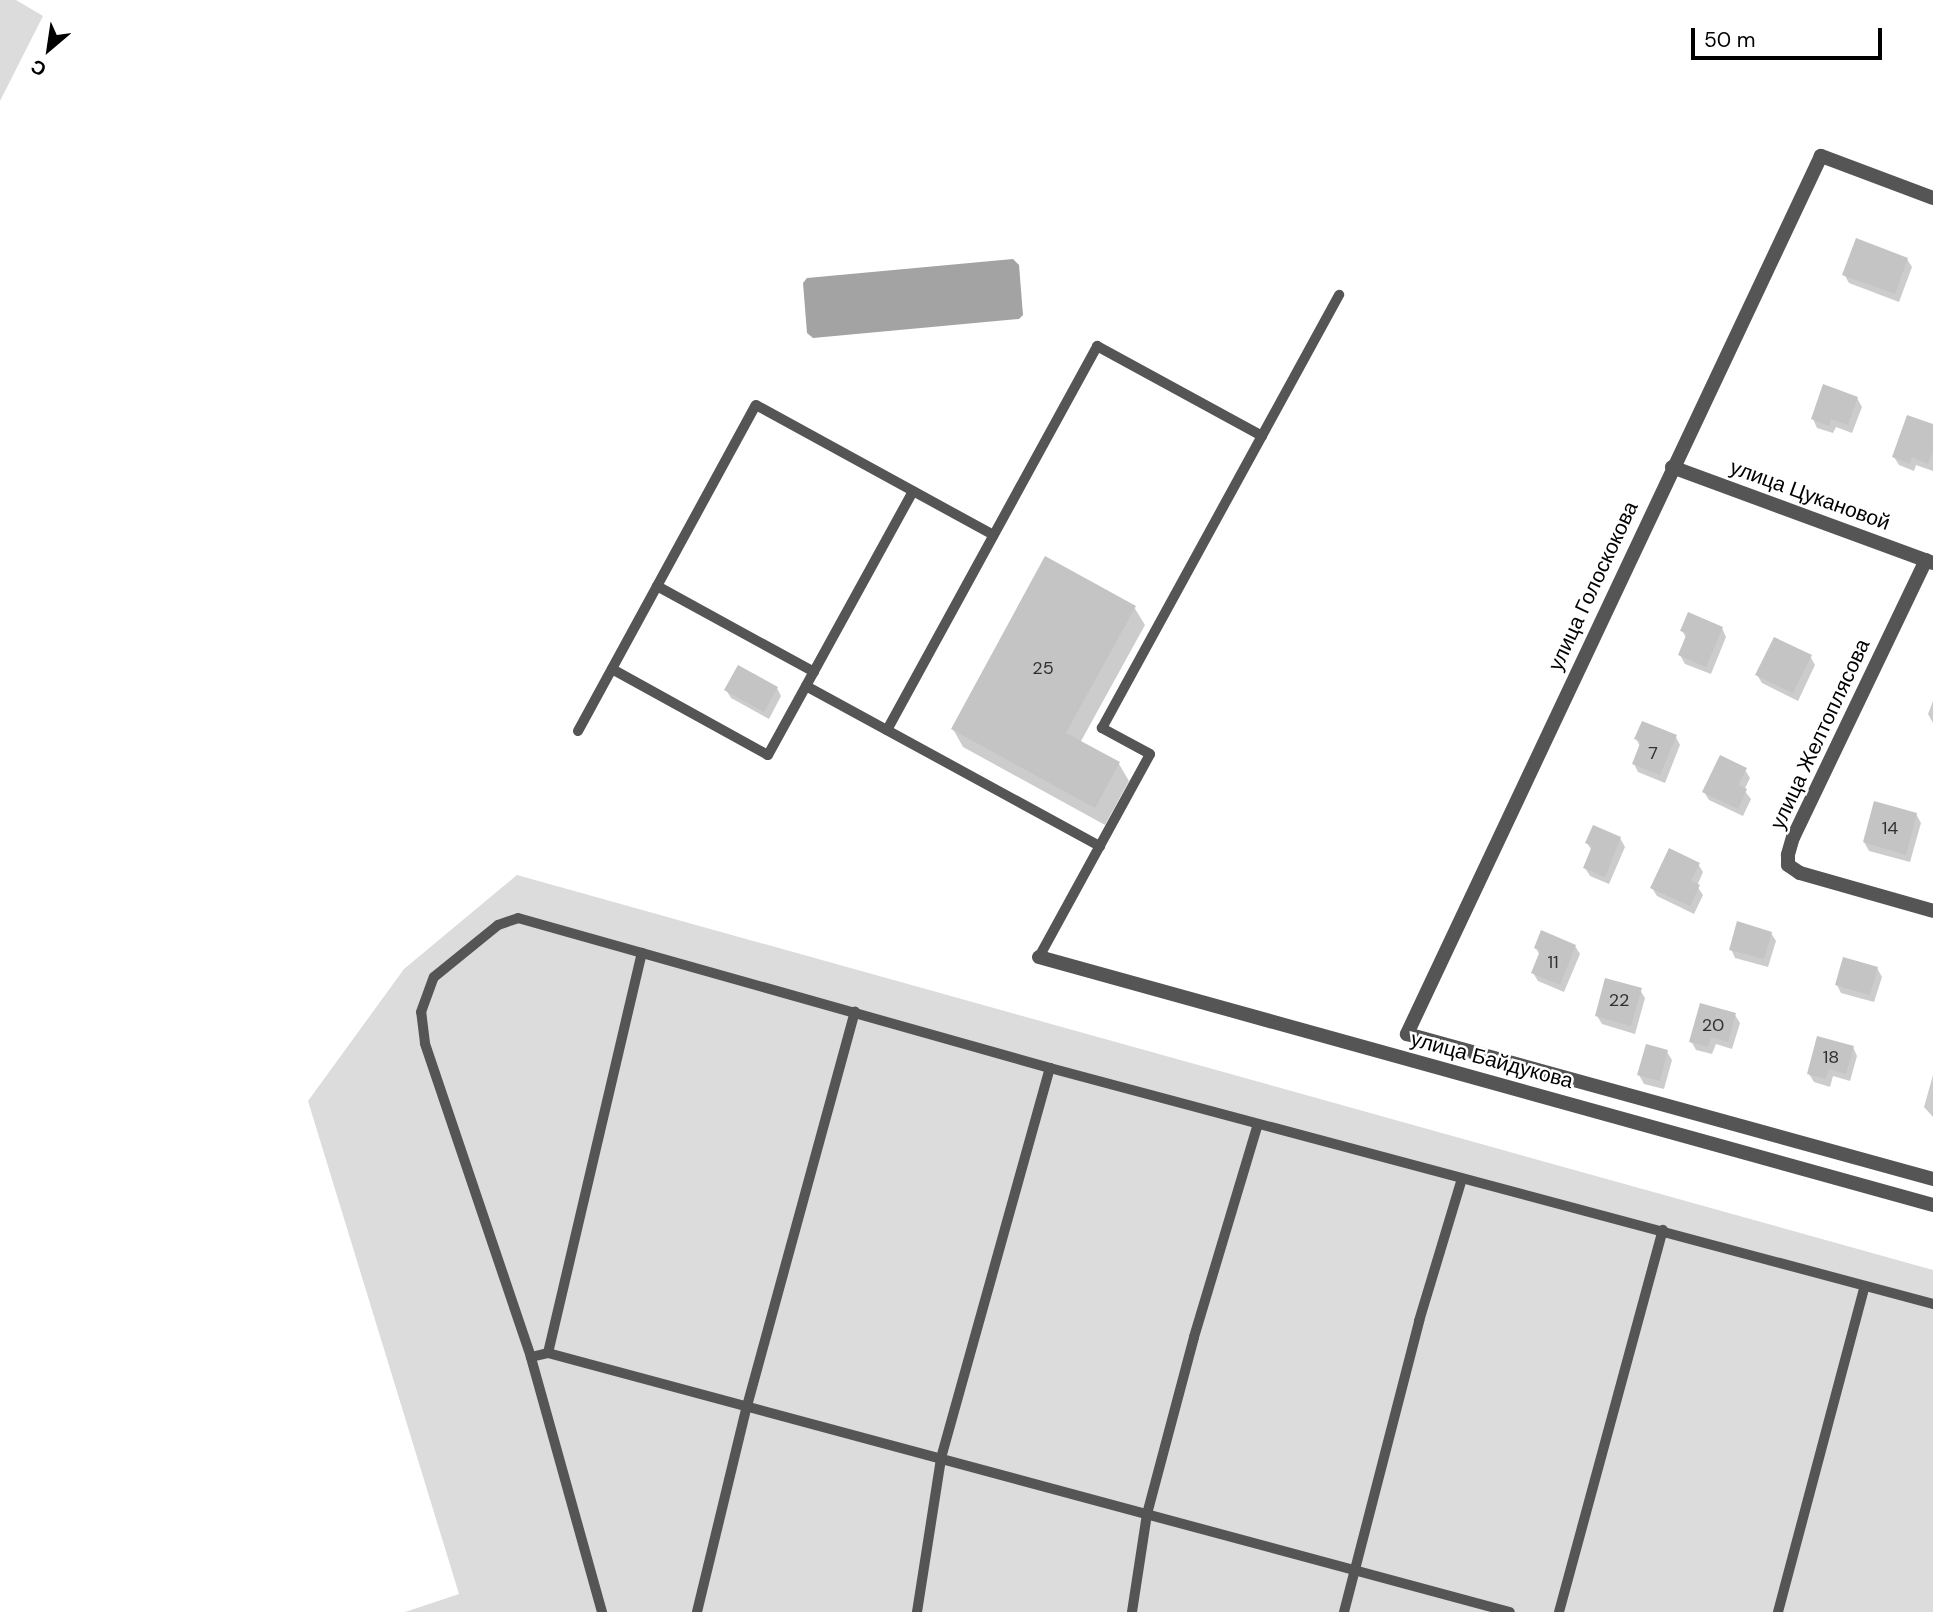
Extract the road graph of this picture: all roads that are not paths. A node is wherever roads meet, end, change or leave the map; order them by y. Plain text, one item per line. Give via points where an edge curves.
1 (1933, 198) edge
2 (1339, 295) dead end
3 (1262, 436) junction
4 (1672, 467) junction
5 (913, 491) junction
6 (993, 535) junction
7 (1930, 562) edge
8 (657, 586) junction
9 (612, 669) junction
10 (814, 672) junction
11 (806, 686) junction
12 (887, 730) junction
13 (578, 731) dead end
14 (1100, 846) junction
15 (1933, 911) edge
16 (642, 953) junction
17 (1039, 957) joint
18 (855, 1012) junction
19 (1407, 1034) joint
20 (1050, 1069) junction
21 (1258, 1124) junction
22 (1933, 1178) edge
23 (1462, 1179) junction
24 (1933, 1205) edge
25 (1663, 1230) junction
26 (1865, 1286) junction
27 (1933, 1304) edge
28 (548, 1353) junction
29 (531, 1357) junction
30 (747, 1406) junction
31 (941, 1458) junction
32 (1147, 1514) junction
33 (1354, 1570) junction
34 (602, 1612) edge
35 (697, 1612) edge
36 (916, 1612) edge
37 (1132, 1612) edge
38 (1344, 1612) edge
39 (1510, 1612) edge
40 (1559, 1612) edge
41 (1778, 1612) edge

1 - 4 street, улица Голоскокова via 1821,156
2 - 3 lane
3 - 6 lane via 1097,346
3 - 14 lane via 1102,728 1150,754
4 - 7 street, улица Цукановой
4 - 19 street, улица Голоскокова
5 - 6 lane
5 - 8 lane via 755,405
5 - 10 lane
6 - 12 lane
7 - 15 street, улица Желтоплясова via 1793,837 1788,865 1800,873
8 - 9 lane
8 - 10 lane
9 - 11 lane via 768,755
9 - 13 lane
10 - 11 lane
11 - 12 lane
12 - 14 lane
14 - 17 lane
16 - 18 lane
16 - 28 lane
16 - 29 lane via 518,918 498,925 434,977 421,1012 425,1043
17 - 24 street, улица Байдукова
18 - 20 lane
18 - 30 lane
19 - 22 street, улица Байдукова
20 - 21 lane
20 - 31 lane
21 - 23 lane
21 - 32 lane
23 - 25 lane
23 - 33 lane via 1419,1321
25 - 26 lane
25 - 40 lane
26 - 27 lane
26 - 41 lane
28 - 29 lane
28 - 30 lane
29 - 34 lane
30 - 31 lane
30 - 35 lane
31 - 32 lane
31 - 36 lane
32 - 33 lane
32 - 37 lane
33 - 38 lane
33 - 39 lane

